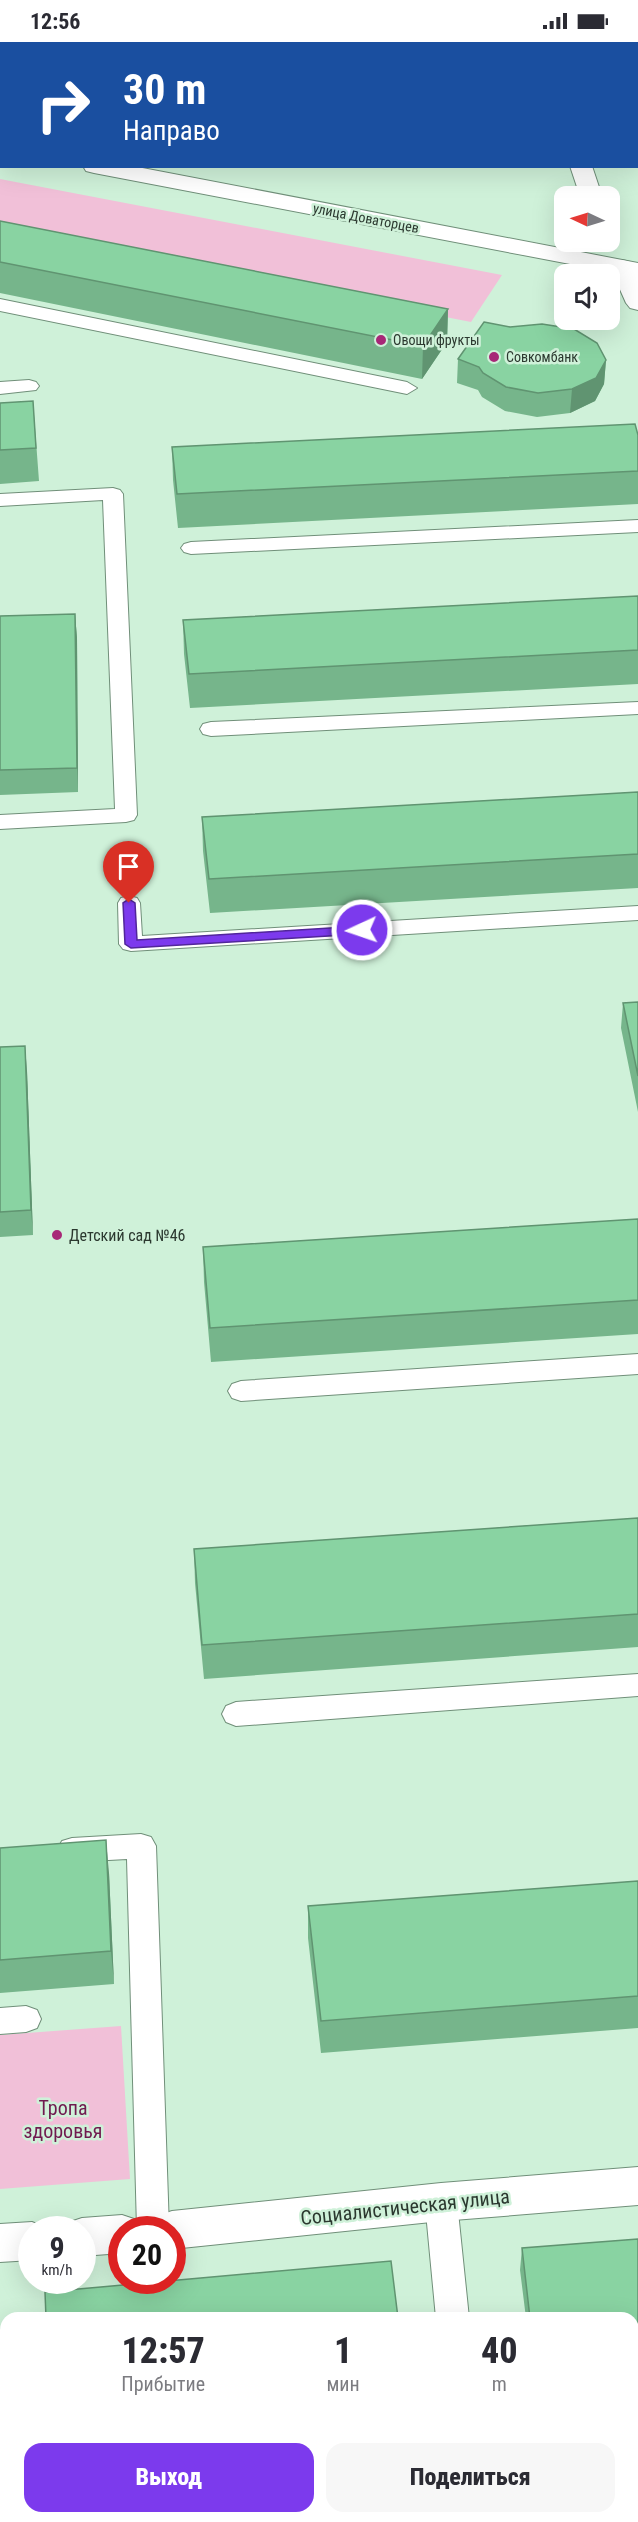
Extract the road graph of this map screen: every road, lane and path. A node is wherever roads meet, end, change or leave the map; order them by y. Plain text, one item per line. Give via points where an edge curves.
1 (104, 168) edge
2 (582, 168) edge
3 (588, 186) edge
4 (618, 252) edge
5 (630, 269) edge
6 (638, 303) edge
7 (0, 305) edge
8 (29, 386) dead end
9 (0, 388) edge
10 (406, 388) dead end
11 (0, 500) edge
12 (638, 526) edge
13 (191, 548) dead end
14 (638, 708) edge
15 (211, 729) dead end
16 (0, 822) edge
17 (129, 903) dead end
18 (638, 914) edge
19 (638, 1364) edge
20 (241, 1391) dead end
21 (638, 1685) edge
22 (237, 1714) dead end
23 (45, 1852) edge
24 (638, 2186) edge
25 (441, 2202) junction
26 (153, 2216) edge
27 (186, 2229) edge
28 (18, 2242) edge
29 (0, 2243) edge
30 (452, 2312) edge

1 - 5 main road, улица Доваторцев
2 - 3 main road
4 - 5 main road
5 - 6 main road
7 - 10 lane
8 - 9 lane
11 - 16 lane via 113,494 126,815
12 - 13 lane
14 - 15 lane
17 - 18 lane via 131,944
19 - 20 lane
21 - 22 lane
23 - 26 lane via 141,1846
24 - 25 main road, Социалистическая улица
25 - 27 main road, Социалистическая улица
25 - 30 lane
28 - 29 main road

